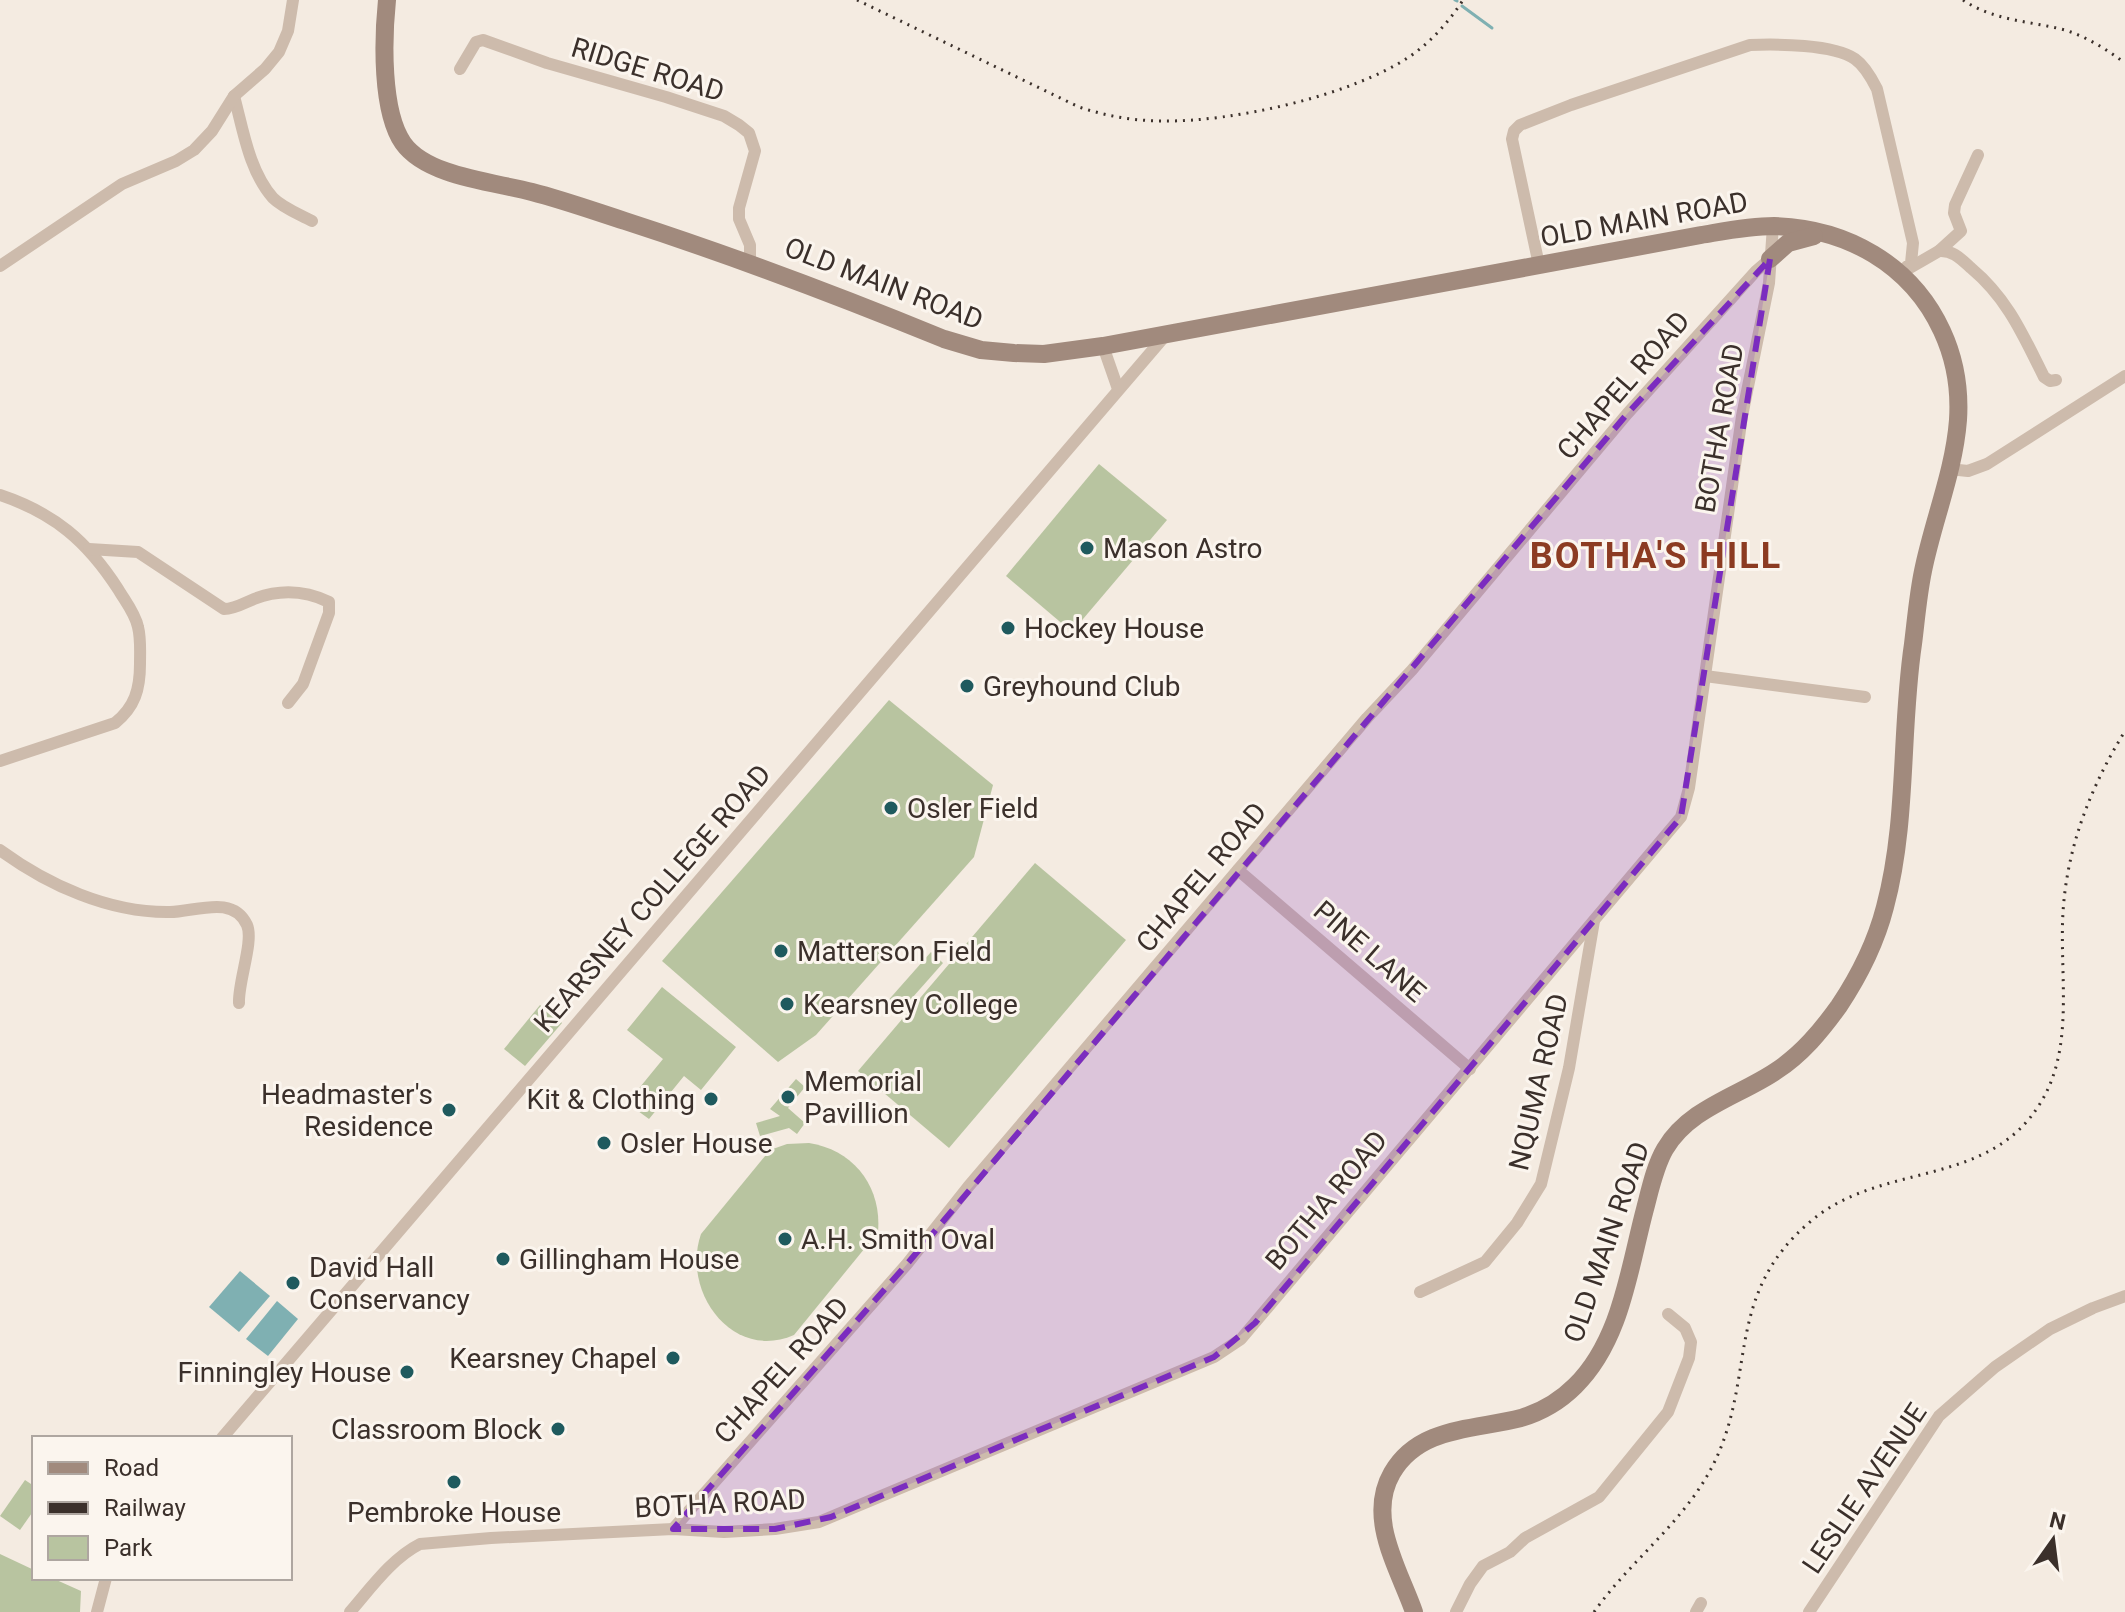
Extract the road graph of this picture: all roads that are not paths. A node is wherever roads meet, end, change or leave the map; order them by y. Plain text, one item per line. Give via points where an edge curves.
1 (293, 0) edge
2 (387, 0) edge
3 (460, 69) dead end
4 (234, 96) junction
5 (1978, 155) dead end
6 (312, 221) dead end
7 (1773, 226) junction
8 (1841, 237) junction
9 (1939, 251) junction
10 (1770, 259) junction
11 (750, 262) junction
12 (1539, 265) junction
13 (0, 266) edge
14 (1900, 274) junction
15 (1164, 337) junction
16 (1103, 346) junction
17 (2125, 376) edge
18 (2056, 380) dead end
19 (1118, 389) junction
20 (1949, 469) junction
21 (0, 495) edge
22 (89, 549) junction
23 (1705, 676) junction
24 (1865, 697) dead end
25 (288, 703) dead end
26 (0, 761) edge
27 (0, 850) edge
28 (1238, 870) junction
29 (1594, 921) junction
30 (239, 1003) dead end
31 (1470, 1069) junction
32 (1420, 1292) dead end
33 (2125, 1296) edge
34 (1668, 1314) dead end
35 (224, 1436) edge
36 (673, 1529) junction
37 (105, 1580) edge
38 (97, 1612) edge
39 (350, 1612) edge
40 (1414, 1612) edge
41 (1456, 1612) edge
42 (1809, 1612) edge

1 - 4 street via 279,52
2 - 11 main road, OLD MAIN ROAD via 393,124 404,145 421,160
3 - 11 street, RIDGE ROAD via 476,42 483,40 739,125 749,133 755,151 739,208
4 - 6 street via 243,136 267,188 283,205
4 - 13 street via 212,131 186,156 114,189
5 - 9 street via 1955,205 1961,231
7 - 8 main road, OLD MAIN ROAD
7 - 10 street, BOTHA ROAD
7 - 12 main road, OLD MAIN ROAD
8 - 10 main road via 1797,238
8 - 14 main road, OLD MAIN ROAD
9 - 14 street
9 - 18 street via 1956,255 2000,295 2044,377
10 - 23 street, BOTHA ROAD
10 - 28 street, CHAPEL ROAD via 1627,414
11 - 16 main road, OLD MAIN ROAD via 981,350 1044,354
12 - 14 street via 1512,139 1520,125 1750,45 1775,44 1847,54 1859,61 1877,89 1913,243 1911,263
12 - 15 main road, OLD MAIN ROAD
14 - 20 main road, OLD MAIN ROAD via 1937,321 1953,363 1958,417
15 - 16 main road, OLD MAIN ROAD
15 - 19 street, KEARSNEY COLLEGE ROAD
16 - 19 street
17 - 20 street via 1987,464 1968,471
19 - 35 street, KEARSNEY COLLEGE ROAD
20 - 40 main road, OLD MAIN ROAD via 1923,572 1911,652 1890,886 1861,970 1802,1051 1775,1073 1698,1115 1665,1148 1608,1337 1576,1385 1524,1417 1433,1437 1413,1448 1395,1468 1383,1494 1383,1524
21 - 22 street via 41,512
22 - 25 street via 138,552 224,609 281,591 308,593 329,602 303,684
22 - 26 street via 136,618 137,695 115,723
23 - 24 street
23 - 29 street, BOTHA ROAD via 1681,817
27 - 30 street via 56,884 113,905 169,913 223,906 238,912 250,933
28 - 31 street, PINE LANE
28 - 36 street, CHAPEL ROAD via 907,1264
29 - 31 street, BOTHA ROAD
29 - 32 street, NQUMA ROAD via 1569,1068 1541,1184 1485,1262
31 - 36 street, BOTHA ROAD via 1229,1349 819,1522 724,1532
33 - 42 street, LESLIE AVENUE via 2040,1335 1939,1416
34 - 41 street via 1685,1328 1691,1342 1668,1412 1599,1497 1483,1566
36 - 39 street, BOTHA ROAD via 420,1544
37 - 38 street

